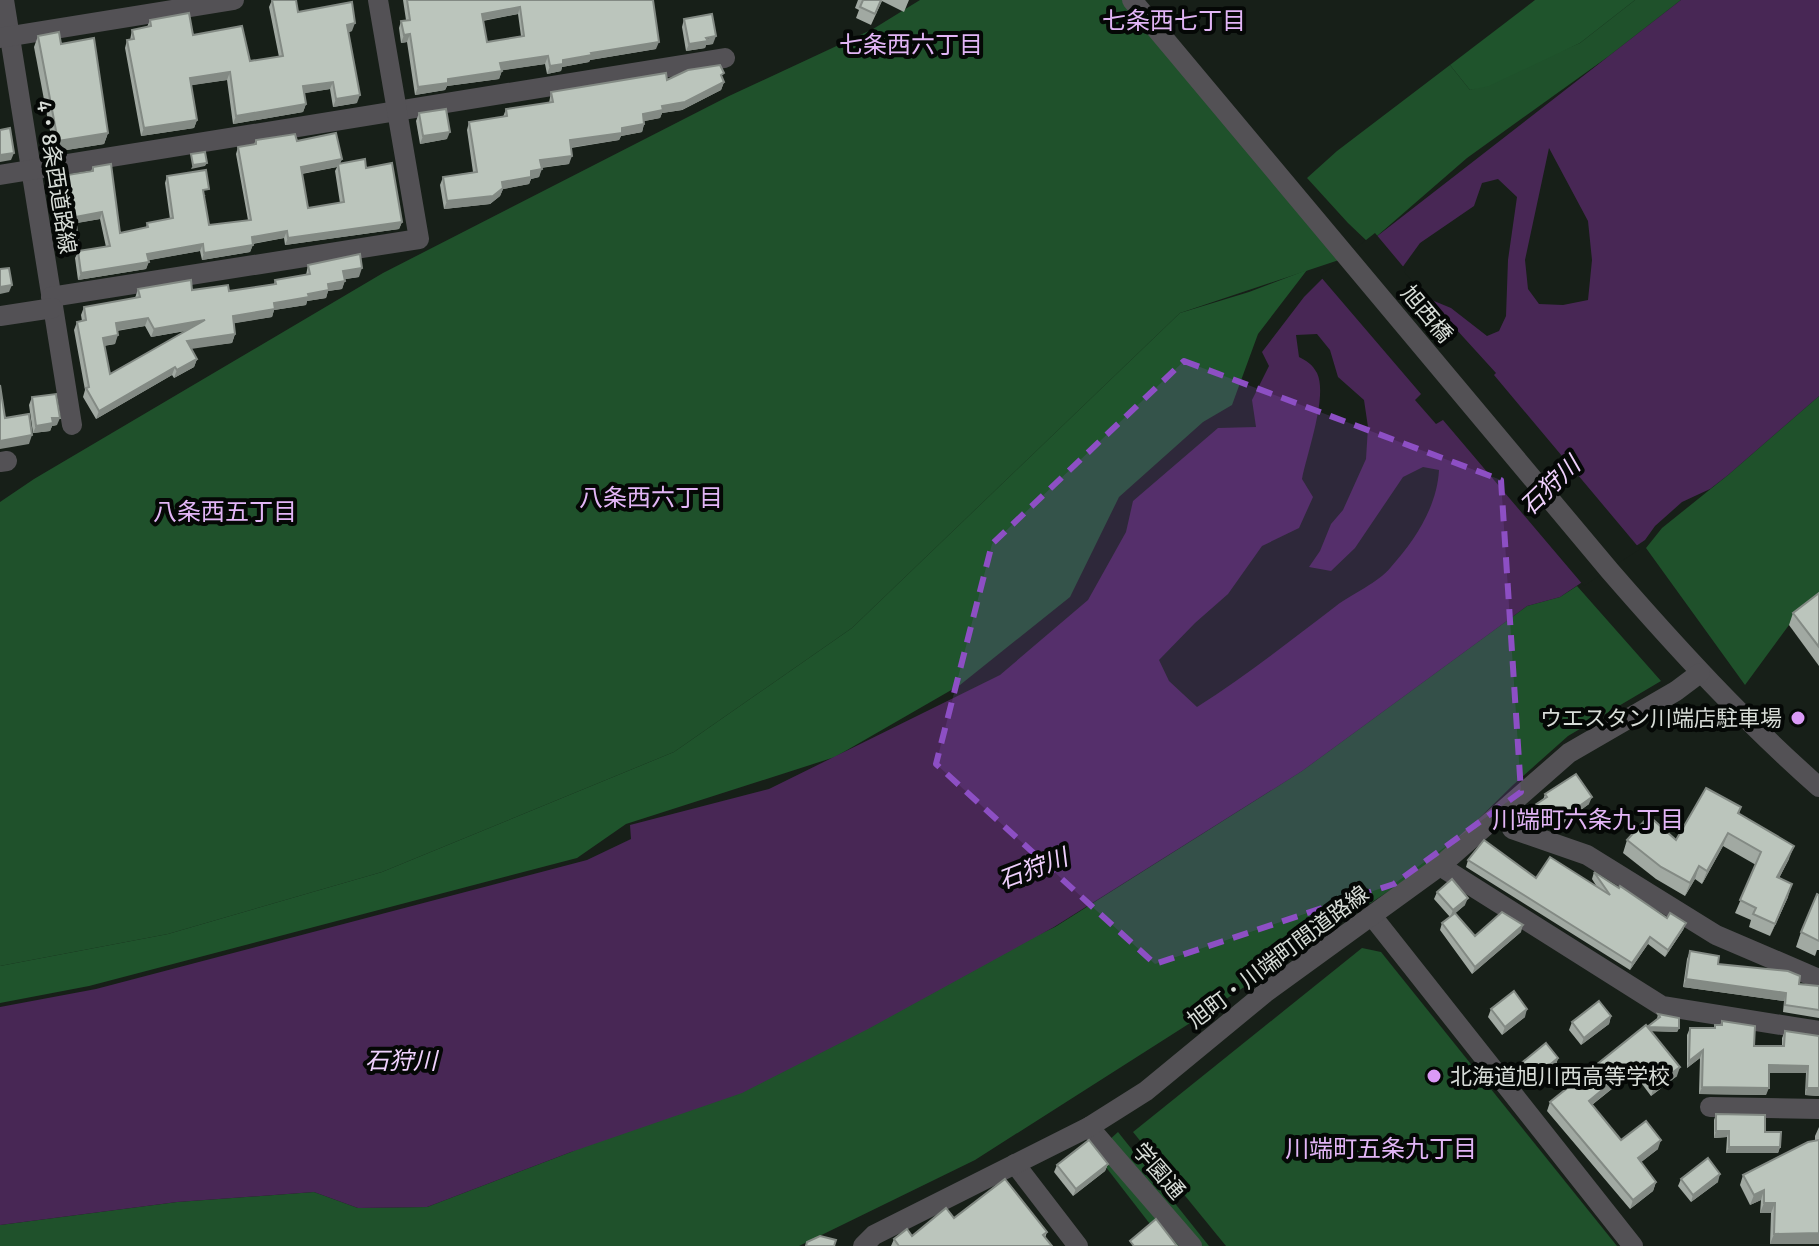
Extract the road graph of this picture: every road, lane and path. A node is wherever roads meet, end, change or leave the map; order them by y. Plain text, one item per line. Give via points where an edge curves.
1 (4, 0) edge
2 (234, 0) edge
3 (378, 0) edge
4 (1132, 0) edge
5 (5, 37) edge
6 (725, 58) dead end
7 (397, 111) junction
8 (30, 170) junction
9 (0, 175) edge
10 (52, 302) junction
11 (0, 316) edge
12 (72, 425) dead end
13 (1700, 673) junction
14 (1819, 787) edge
15 (1512, 829) dead end
16 (1440, 866) junction
17 (1372, 916) junction
18 (1819, 979) edge
19 (1819, 1031) edge
20 (1710, 1107) dead end
21 (1819, 1109) edge
22 (1089, 1127) junction
23 (1015, 1164) junction
24 (863, 1246) edge
25 (1078, 1246) edge
26 (1192, 1246) edge
27 (1633, 1246) edge

1 - 5 street, 4・8条西道路線
2 - 5 street
3 - 7 street
4 - 13 street, 旭西橋
5 - 8 street, 4・8条西道路線
6 - 7 street
7 - 8 street
7 - 10 street via 419,239
8 - 9 street
8 - 10 street, 4・8条西道路線
10 - 11 street
10 - 12 street, 4・8条西道路線
13 - 14 street, 旭西橋
13 - 16 street, 旭町・川端町間道路線 via 1569,753
15 - 18 street via 1587,855 1716,935
16 - 17 street, 旭町・川端町間道路線
16 - 19 street via 1662,1006
17 - 22 street, 旭町・川端町間道路線 via 1265,993 1146,1091
17 - 27 street
20 - 21 street
22 - 23 street, 旭町・川端町間道路線
22 - 26 street, 学園通
23 - 24 street, 旭町・川端町間道路線 via 874,1235
23 - 25 street

